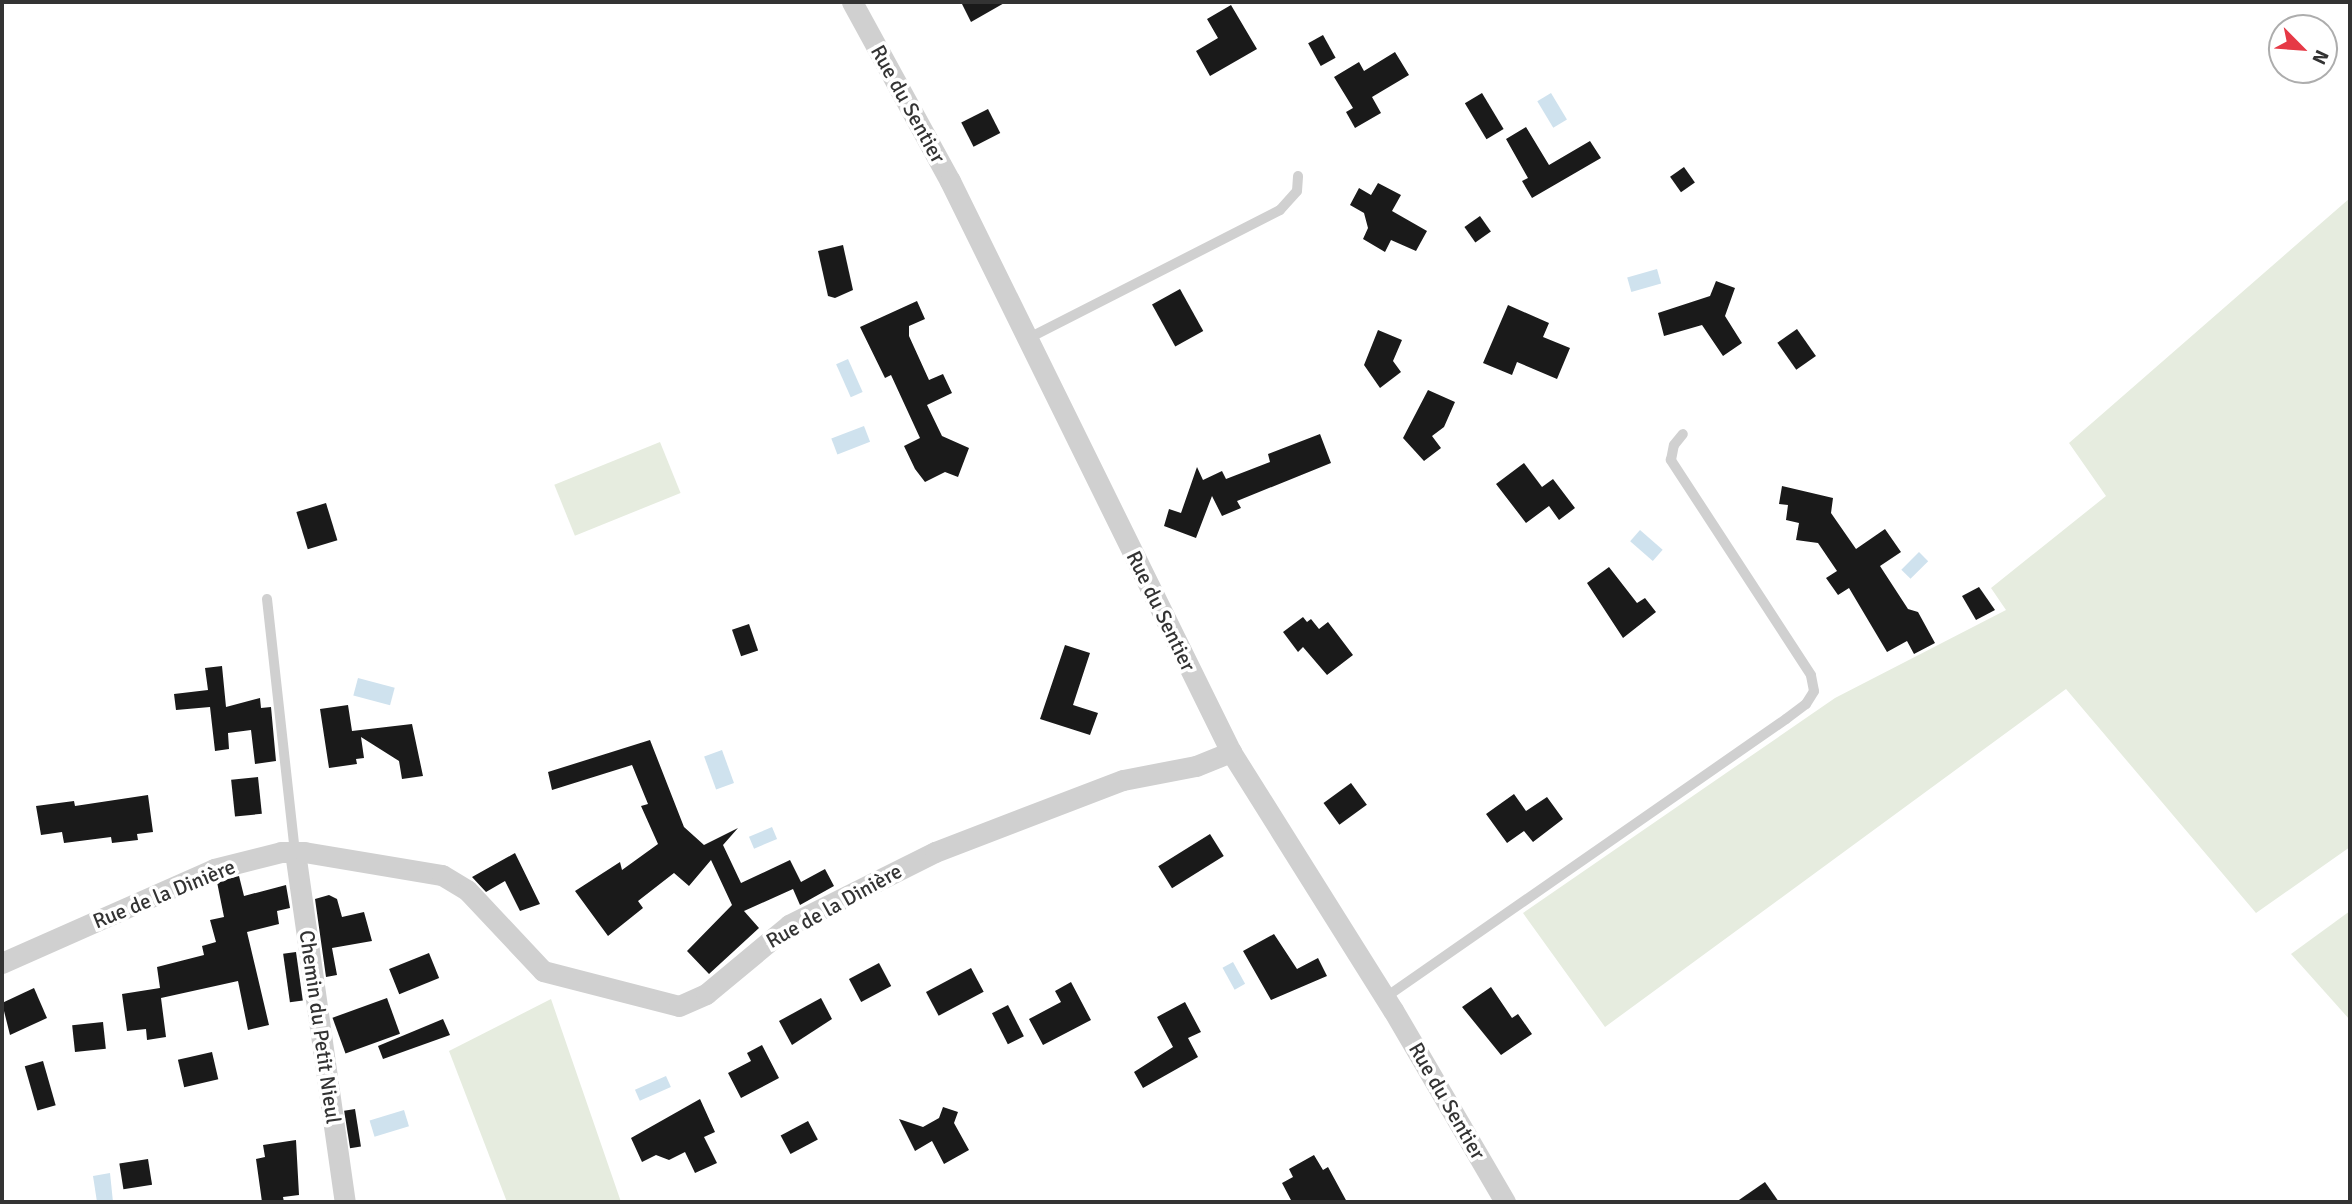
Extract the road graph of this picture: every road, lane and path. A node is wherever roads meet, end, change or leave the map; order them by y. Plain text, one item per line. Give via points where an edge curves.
1 (852, 2) edge
2 (1298, 176) dead end
3 (1027, 339) junction
4 (1683, 434) dead end
5 (267, 598) dead end
6 (1231, 752) junction
7 (295, 852) junction
8 (2, 963) edge
9 (1386, 997) junction
10 (345, 1202) edge
11 (1505, 1202) edge

1 - 3 street, Rue du Sentier via 950,181
2 - 3 lane via 1297,191 1280,210
3 - 6 street, Rue du Sentier
4 - 9 lane via 1671,460 1811,675 1814,691 1806,704 1786,719
5 - 7 lane
6 - 7 street, Rue de la Dinière via 1196,766 1124,780 935,852 789,925 706,994 678,1006 543,971 467,890 442,875
6 - 9 street, Rue du Sentier
7 - 8 street, Rue de la Dinière via 215,869
7 - 10 street, Chemin du Petit Nieul
9 - 11 street, Rue du Sentier

